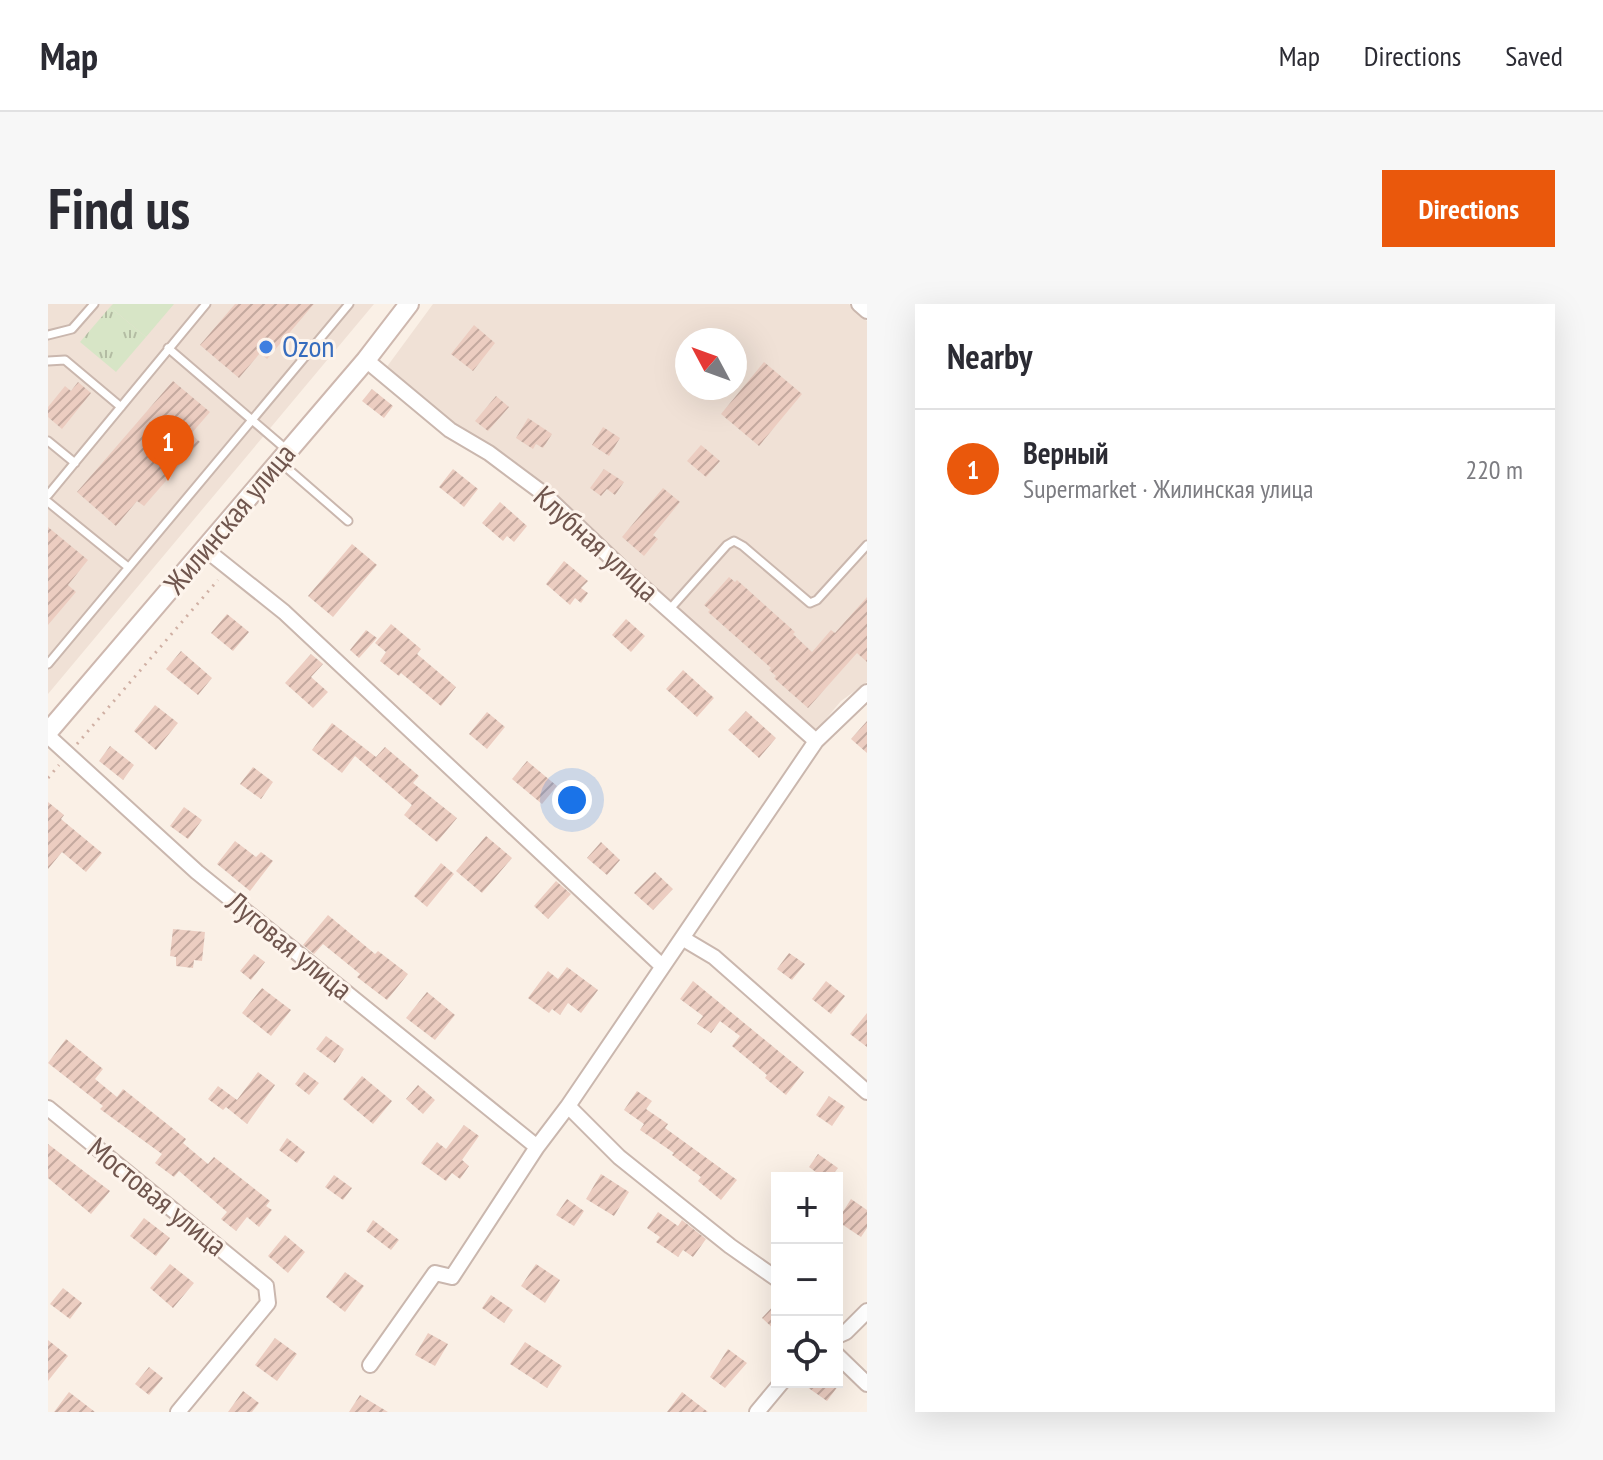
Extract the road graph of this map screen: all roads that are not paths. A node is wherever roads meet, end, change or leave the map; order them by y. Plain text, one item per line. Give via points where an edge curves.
1 (94, 304) edge
2 (206, 304) edge
3 (349, 304) edge
4 (409, 304) edge
5 (859, 304) edge
6 (867, 311) edge
7 (48, 335) edge
8 (168, 348) junction
9 (366, 360) junction
10 (48, 361) edge
11 (121, 407) junction
12 (251, 420) junction
13 (48, 441) edge
14 (284, 456) junction
15 (75, 463) junction
16 (48, 495) edge
17 (48, 502) edge
18 (348, 521) dead end
19 (867, 545) edge
20 (205, 549) junction
21 (128, 567) junction
22 (669, 610) junction
23 (48, 664) edge
24 (867, 692) edge
25 (48, 734) edge
26 (816, 741) junction
27 (682, 938) junction
28 (662, 966) junction
29 (867, 1092) edge
30 (568, 1106) junction
31 (48, 1108) edge
32 (537, 1147) junction
33 (771, 1275) edge
34 (867, 1311) edge
35 (843, 1333) edge
36 (843, 1361) edge
37 (370, 1365) dead end
38 (867, 1384) edge
39 (777, 1388) edge
40 (178, 1412) edge
41 (757, 1412) edge

1 - 7 lane via 72,329
2 - 8 lane
3 - 12 lane
4 - 9 main road, Жилинская улица
5 - 6 street
8 - 11 lane
8 - 12 lane
9 - 14 main road, Жилинская улица
9 - 22 street, Клубная улица via 450,430 544,494
10 - 11 lane via 65,360
11 - 15 lane
12 - 14 lane
12 - 21 lane
13 - 15 lane
14 - 18 lane
14 - 20 main road, Жилинская улица
15 - 16 lane
17 - 21 lane
19 - 22 lane via 810,603 734,541
20 - 25 main road, Жилинская улица
20 - 28 street via 284,612
21 - 23 lane
22 - 26 street, Клубная улица
24 - 26 street
25 - 32 street, Луговая улица via 197,872
26 - 27 street
27 - 28 street
27 - 29 street via 714,957
28 - 30 street
30 - 32 street
30 - 33 street via 619,1157
31 - 40 street, Мостовая улица via 266,1286 268,1303
32 - 37 street via 452,1277 435,1273
34 - 35 street
36 - 38 street
39 - 41 street

